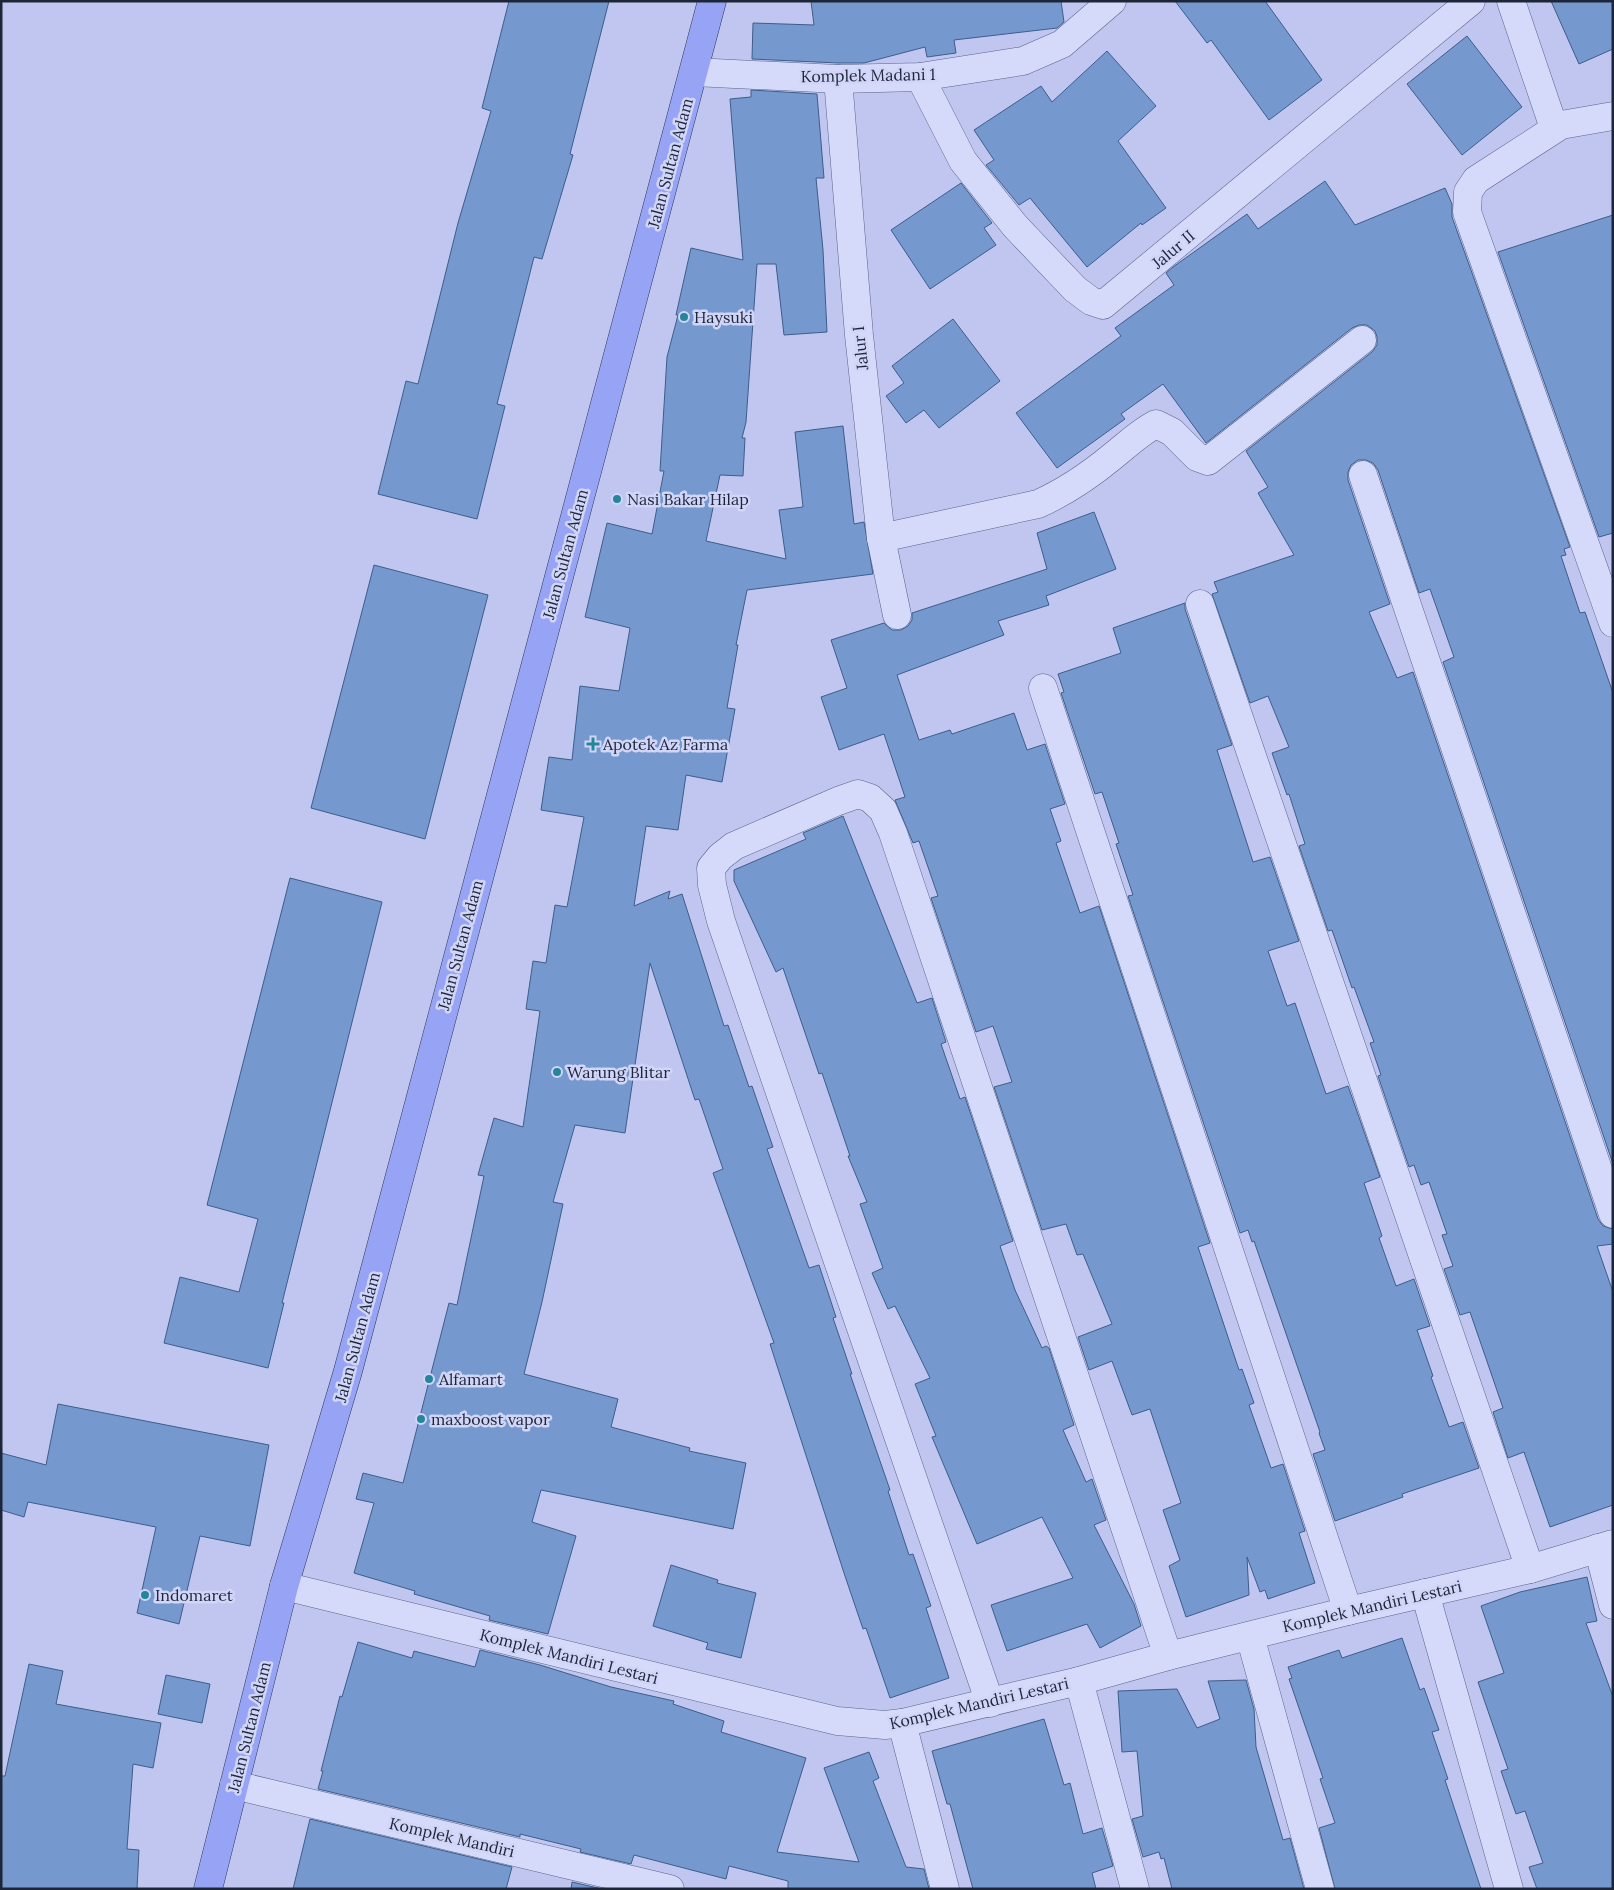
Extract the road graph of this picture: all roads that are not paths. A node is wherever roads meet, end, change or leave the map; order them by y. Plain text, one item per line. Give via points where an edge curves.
1 (712, 1) edge
2 (1112, 1) edge
3 (1471, 1) edge
4 (1511, 1) edge
5 (694, 72) junction
6 (920, 77) junction
7 (838, 78) junction
8 (1612, 120) edge
9 (1554, 128) junction
10 (1362, 340) dead end
11 (1363, 475) dead end
12 (881, 538) junction
13 (1200, 604) dead end
14 (897, 615) dead end
15 (1613, 622) edge
16 (1043, 688) dead end
17 (1613, 1214) edge
18 (1605, 1546) edge
19 (1530, 1569) junction
20 (284, 1586) junction
21 (1425, 1593) junction
22 (1613, 1605) edge
23 (1348, 1611) junction
24 (1250, 1636) junction
25 (1168, 1656) junction
26 (1079, 1681) junction
27 (990, 1703) junction
28 (902, 1723) junction
29 (234, 1785) junction
30 (208, 1889) edge
31 (670, 1889) edge
32 (945, 1889) edge
33 (1135, 1889) edge
34 (1320, 1889) edge
35 (1510, 1889) edge

1 - 5 main road, Jalan Sultan Adam
2 - 6 street, Komplek Madani 1 via 1062,44 1045,53 1023,61
3 - 6 street, Jalur II via 1103,306 1075,289 1016,226 969,169
4 - 9 street
5 - 7 street, Komplek Madani 1
5 - 20 main road, Jalan Sultan Adam via 348,1371
6 - 7 street, Komplek Madani 1
7 - 12 street, Jalur I via 859,335
8 - 9 street
9 - 15 street via 1476,180 1468,192 1467,212
10 - 12 street via 1208,461 1197,456 1172,432 1156,424 1062,493 1038,504
11 - 17 street
12 - 14 street, Jalur I
13 - 19 street
16 - 23 street
18 - 19 street, Komplek Mandiri Lestari
18 - 22 street
19 - 21 street, Komplek Mandiri Lestari
20 - 28 street, Komplek Mandiri Lestari via 838,1721 885,1725
20 - 29 main road, Jalan Sultan Adam
21 - 23 street, Komplek Mandiri Lestari
21 - 35 street
23 - 24 street, Komplek Mandiri Lestari
24 - 25 street, Komplek Mandiri Lestari
24 - 34 street
25 - 26 street, Komplek Mandiri Lestari
25 - 27 street via 893,833 883,810 870,798 858,794 734,846 711,868 712,885 724,930
26 - 27 street, Komplek Mandiri Lestari
26 - 33 street
27 - 28 street, Komplek Mandiri Lestari
28 - 32 street
29 - 30 main road, Jalan Sultan Adam
29 - 31 street, Komplek Mandiri

